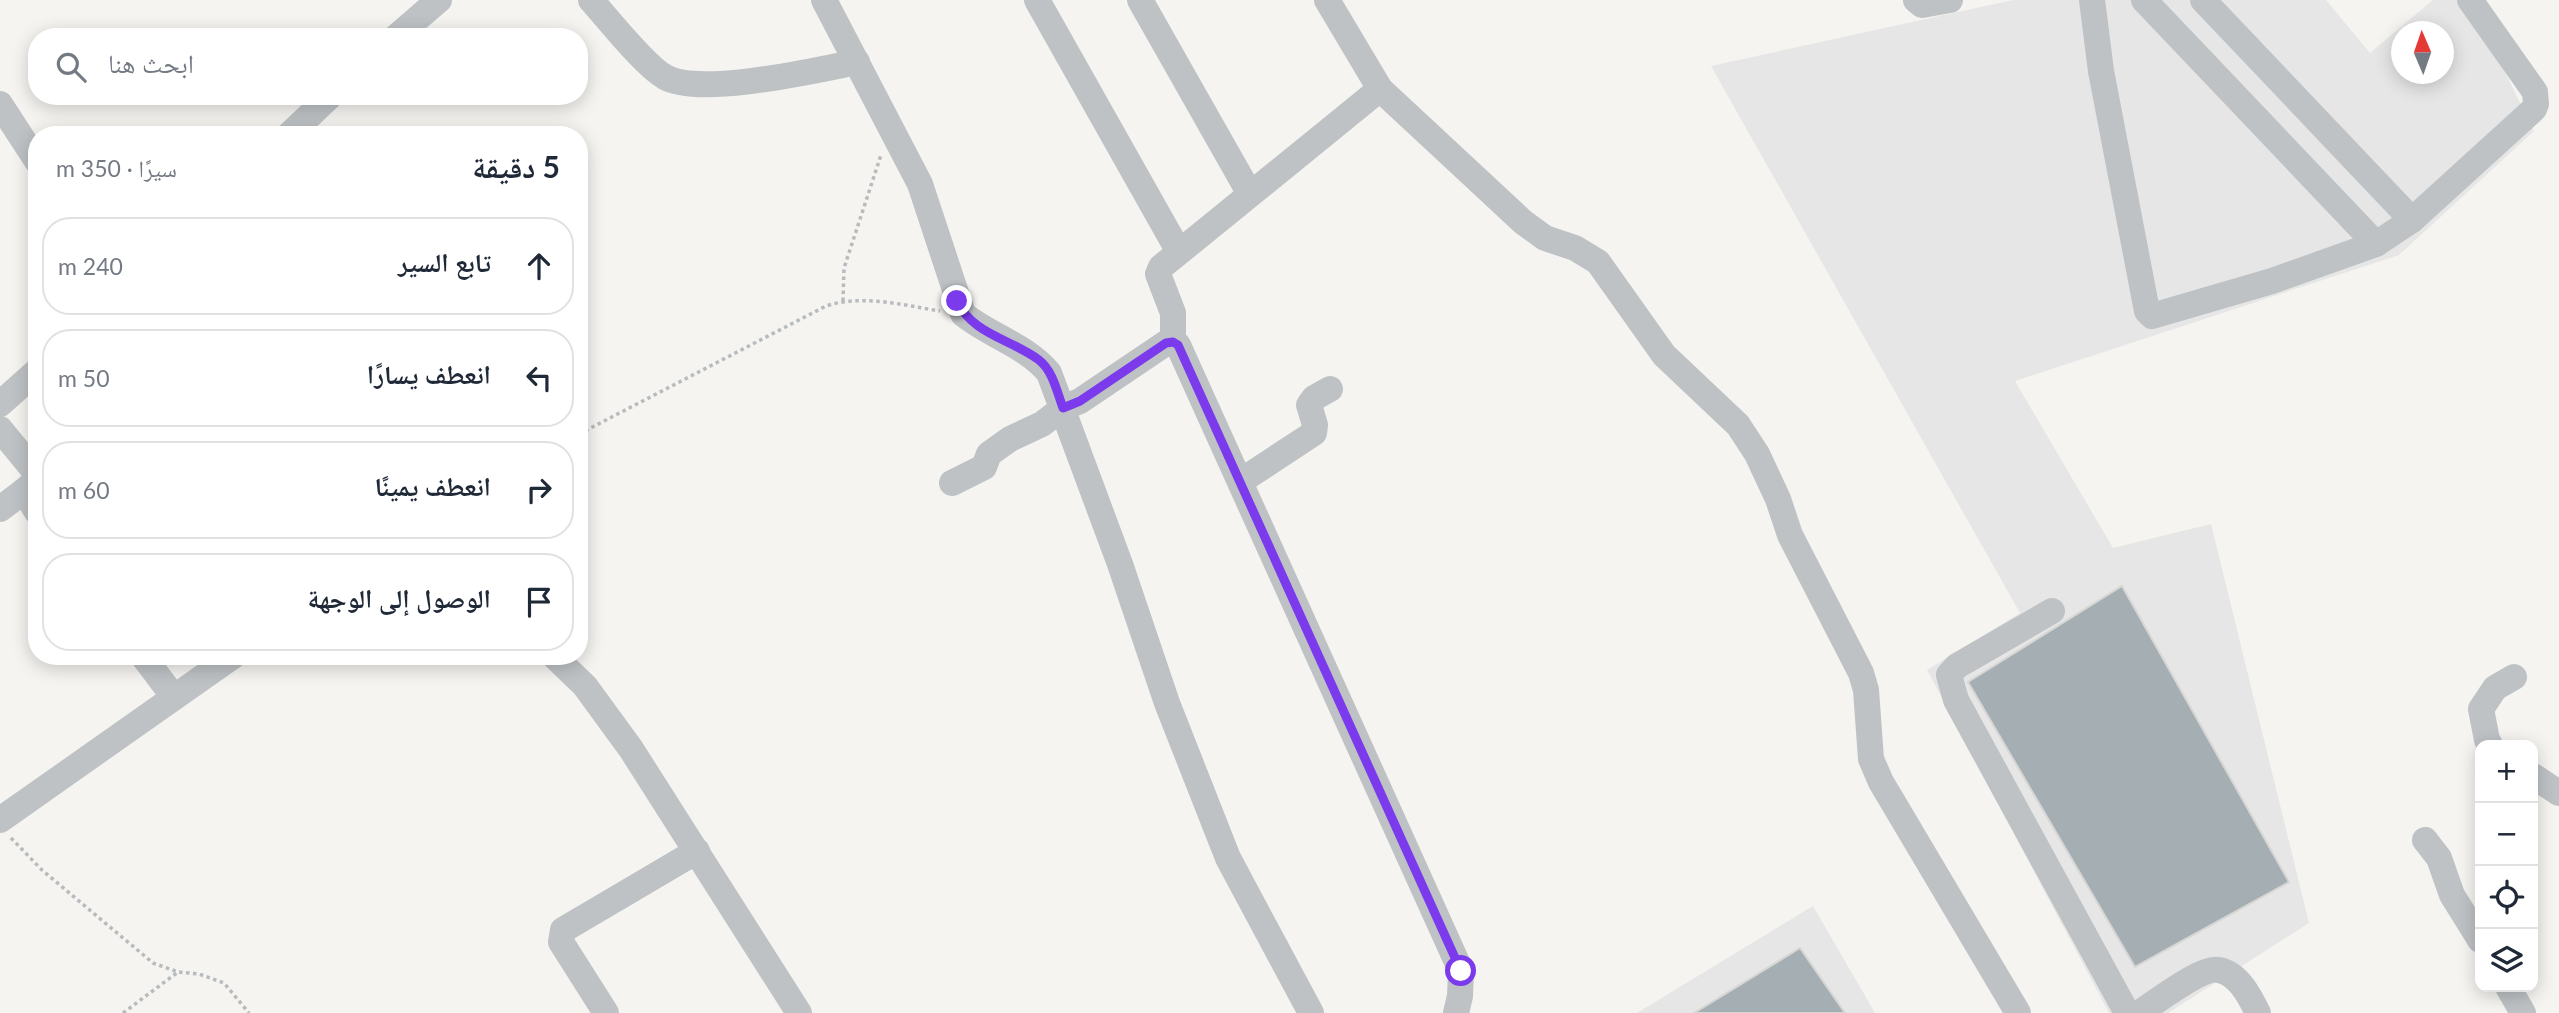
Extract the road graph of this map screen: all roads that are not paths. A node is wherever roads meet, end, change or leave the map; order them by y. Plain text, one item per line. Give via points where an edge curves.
1 (439, 0) edge
2 (590, 0) edge
3 (824, 0) edge
4 (1037, 0) edge
5 (1140, 0) edge
6 (1327, 0) edge
7 (1916, 0) edge
8 (1950, 0) edge
9 (2092, 0) edge
10 (2144, 0) edge
11 (2203, 0) edge
12 (2470, 0) edge
13 (406, 28) edge
14 (857, 62) junction
15 (1380, 89) junction
16 (0, 104) edge
17 (321, 105) edge
18 (298, 126) edge
19 (28, 147) edge
20 (1251, 194) junction
21 (2412, 220) junction
22 (2376, 244) junction
23 (1179, 252) junction
24 (1173, 342) junction
25 (28, 379) edge
26 (1330, 389) dead end
27 (0, 404) edge
28 (1063, 408) junction
29 (0, 429) edge
30 (28, 480) edge
31 (1241, 481) junction
32 (952, 484) dead end
33 (28, 492) edge
34 (0, 509) edge
35 (2052, 611) dead end
36 (150, 665) edge
37 (220, 665) edge
38 (563, 665) edge
39 (2514, 677) dead end
40 (173, 696) junction
41 (2487, 740) edge
42 (2538, 779) edge
43 (2559, 793) edge
44 (4, 827) edge
45 (2426, 840) dead end
46 (697, 851) junction
47 (2475, 932) edge
48 (2511, 992) edge
49 (606, 1013) edge
50 (799, 1013) edge
51 (1311, 1013) edge
52 (1456, 1013) edge
53 (2018, 1013) edge
54 (2127, 1013) edge
55 (2139, 1013) edge
56 (2258, 1013) edge
57 (2523, 1013) edge

1 - 13 street
2 - 14 street via 653,67 686,85 772,79
3 - 14 street
4 - 23 street
5 - 20 street
6 - 15 street
7 - 8 street via 1924,5
9 - 22 street via 2101,72 2150,316 2272,281
10 - 22 street
11 - 21 street
12 - 21 street via 2535,92 2536,104
14 - 28 street via 920,184 963,314 1039,360
15 - 20 street
15 - 53 street via 1524,222 1545,238 1598,262 1664,355 1738,425 1757,454 1790,535 1861,673 1871,759 1881,782
16 - 19 street
17 - 18 street
20 - 23 street
21 - 22 street
23 - 24 street via 1158,274 1173,313
24 - 28 street
24 - 31 street via 1182,350
25 - 27 street
26 - 31 street via 1309,405 1314,433
28 - 32 street via 1010,439 989,454 984,467
28 - 51 street via 1167,703 1228,858
29 - 30 street
31 - 52 street via 1461,971
33 - 34 street
35 - 54 street via 1949,675 1956,700
36 - 40 street
37 - 40 street
38 - 46 street via 585,686 631,749
39 - 41 street via 2495,688 2481,709
40 - 44 street
42 - 43 street
45 - 47 street
46 - 49 street via 563,930 562,943
46 - 50 street
48 - 57 street
55 - 56 street via 2206,971 2220,970 2238,981

